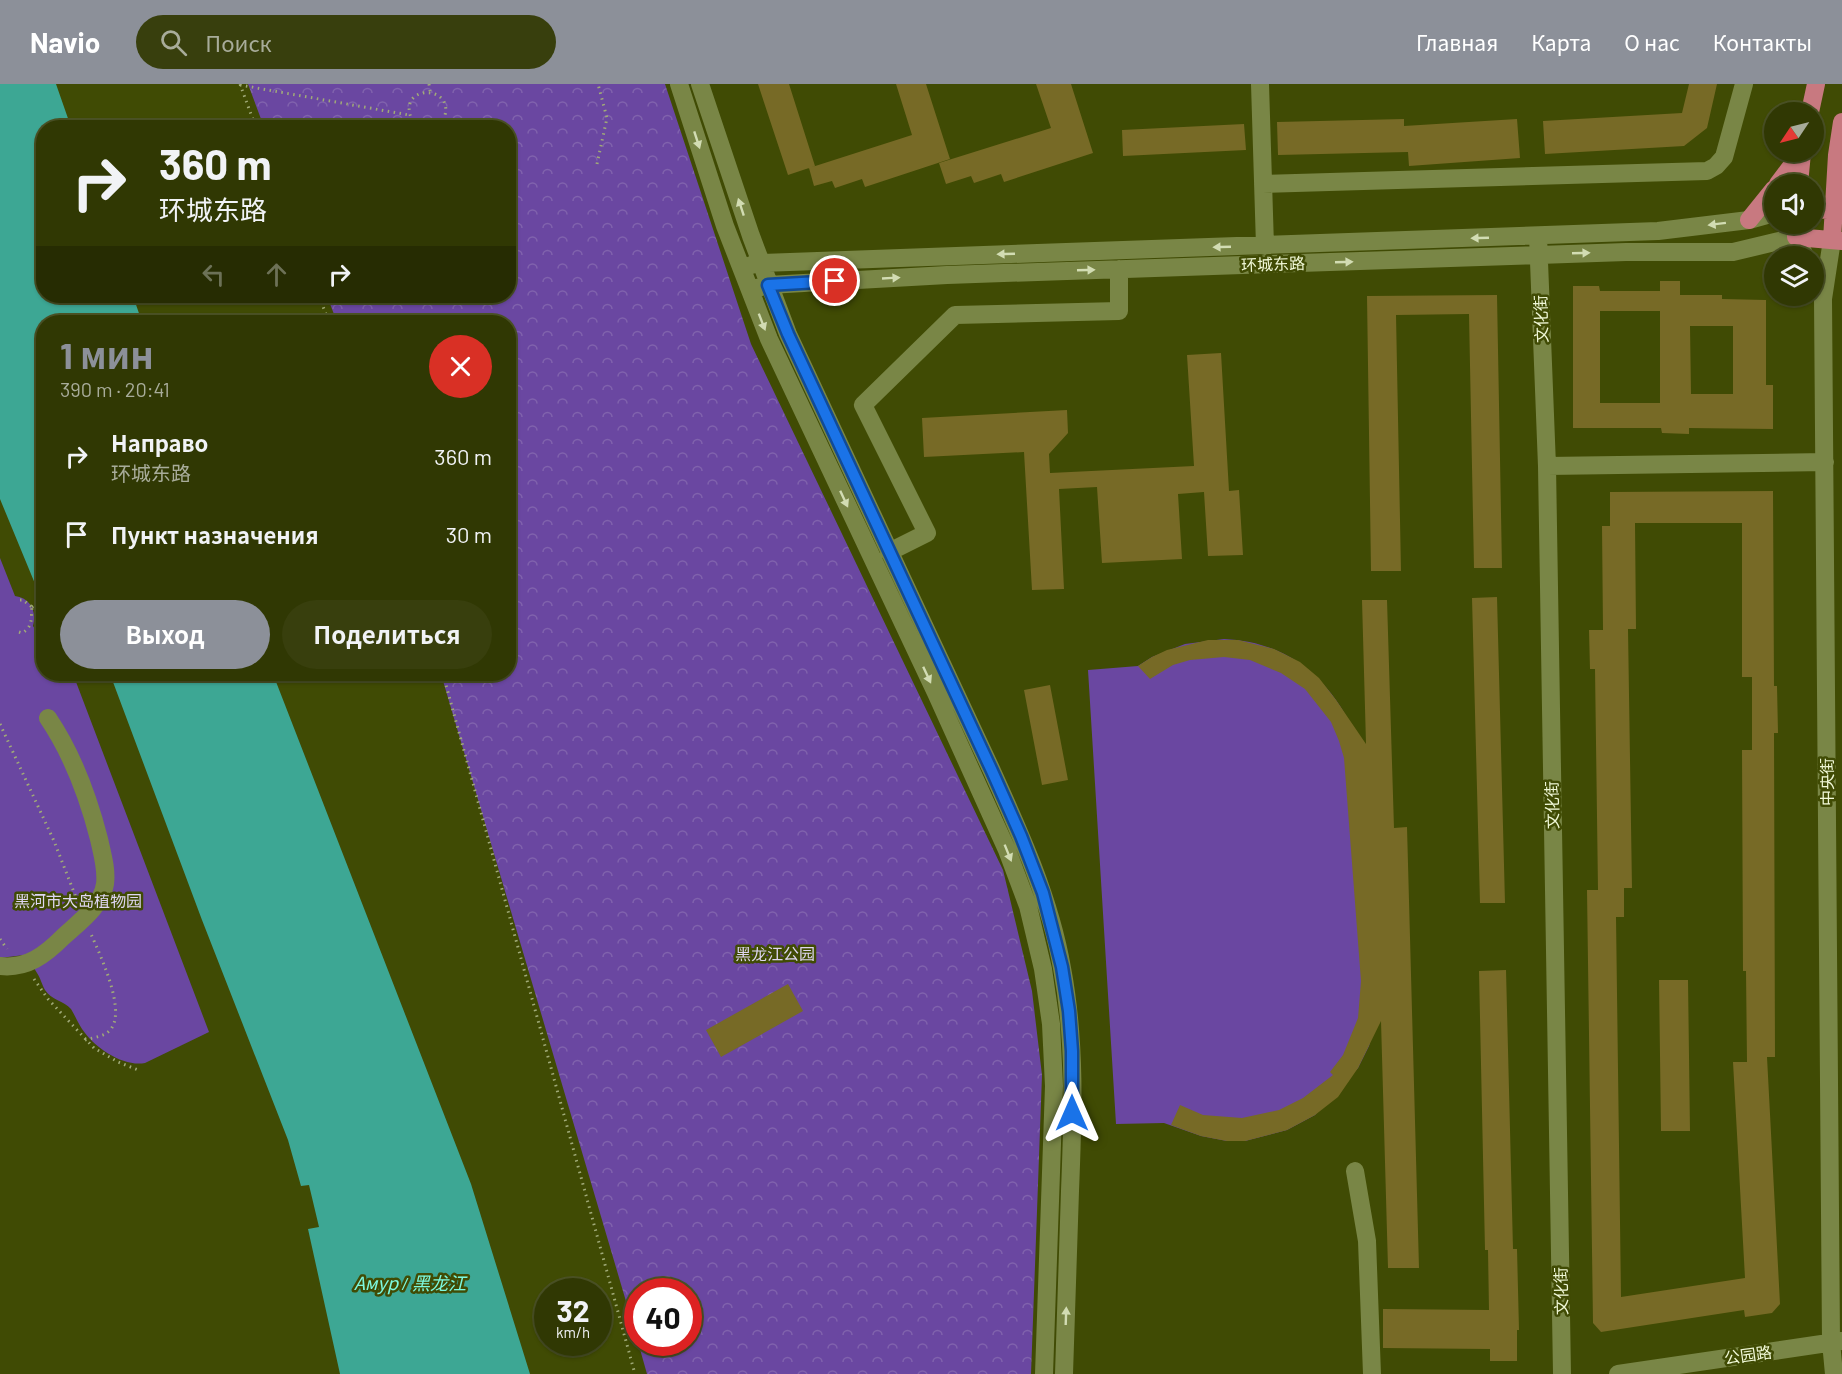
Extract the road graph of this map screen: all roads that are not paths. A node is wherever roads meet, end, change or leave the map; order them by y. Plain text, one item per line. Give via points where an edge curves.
1 (679, 84) edge
2 (700, 84) edge
3 (1260, 84) edge
4 (1744, 84) edge
5 (1816, 84) edge
6 (1812, 102) edge
7 (1842, 122) edge
8 (1263, 184) junction
9 (1764, 201) edge
10 (1837, 210) edge
11 (1764, 216) edge
12 (1749, 220) junction
13 (1784, 234) edge
14 (1812, 234) edge
15 (1538, 236) junction
16 (1837, 240) edge
17 (1265, 246) junction
18 (1539, 255) junction
19 (760, 262) junction
20 (741, 267) junction
21 (1119, 269) junction
22 (768, 285) junction
23 (750, 291) junction
24 (1824, 294) edge
25 (1823, 306) edge
26 (1825, 462) junction
27 (1547, 466) junction
28 (889, 552) junction
29 (48, 718) dead end
30 (0, 966) edge
31 (1354, 1171) dead end
32 (1837, 1341) edge
33 (1044, 1374) edge
34 (1064, 1374) edge
35 (1372, 1374) edge
36 (1562, 1374) edge
37 (1618, 1374) edge
38 (1834, 1374) edge

1 -> 20 street
19 -> 2 street
3 - 8 street
4 - 8 street via 1724,158 1707,171
5 - 6 main road
7 - 10 main road via 1837,155
8 - 17 street
9 - 12 main road
10 - 16 main road
11 - 12 street, 环城东路
12 -> 15 street, 环城东路 via 1658,231
18 -> 13 street, 环城东路 via 1732,252
14 - 16 main road
15 -> 17 street, 环城东路
15 - 18 street, 文化街
16 - 24 street
17 -> 19 street, 环城东路
21 -> 18 street, 环城东路
18 - 27 street, 文化街
19 - 20 street, 环城东路
19 - 22 street
20 - 23 street
22 -> 21 street, 环城东路
21 - 28 street via 1119,311 955,315 863,405 927,533
22 - 23 street, 环城东路
22 - 28 street
23 -> 33 street via 1007,850 1028,906 1051,1024 1054,1086
25 - 26 street, 中央街
26 - 27 street
26 - 32 street, 中央街
27 - 36 street, 文化街
34 -> 28 street via 1072,1051 1062,967 1043,893 1021,836
29 - 30 street via 62,738 91,807 104,860 105,885 93,908 50,950 26,964
31 - 35 street via 1367,1241
32 - 37 street, 公园路
32 - 38 street, 中央街

